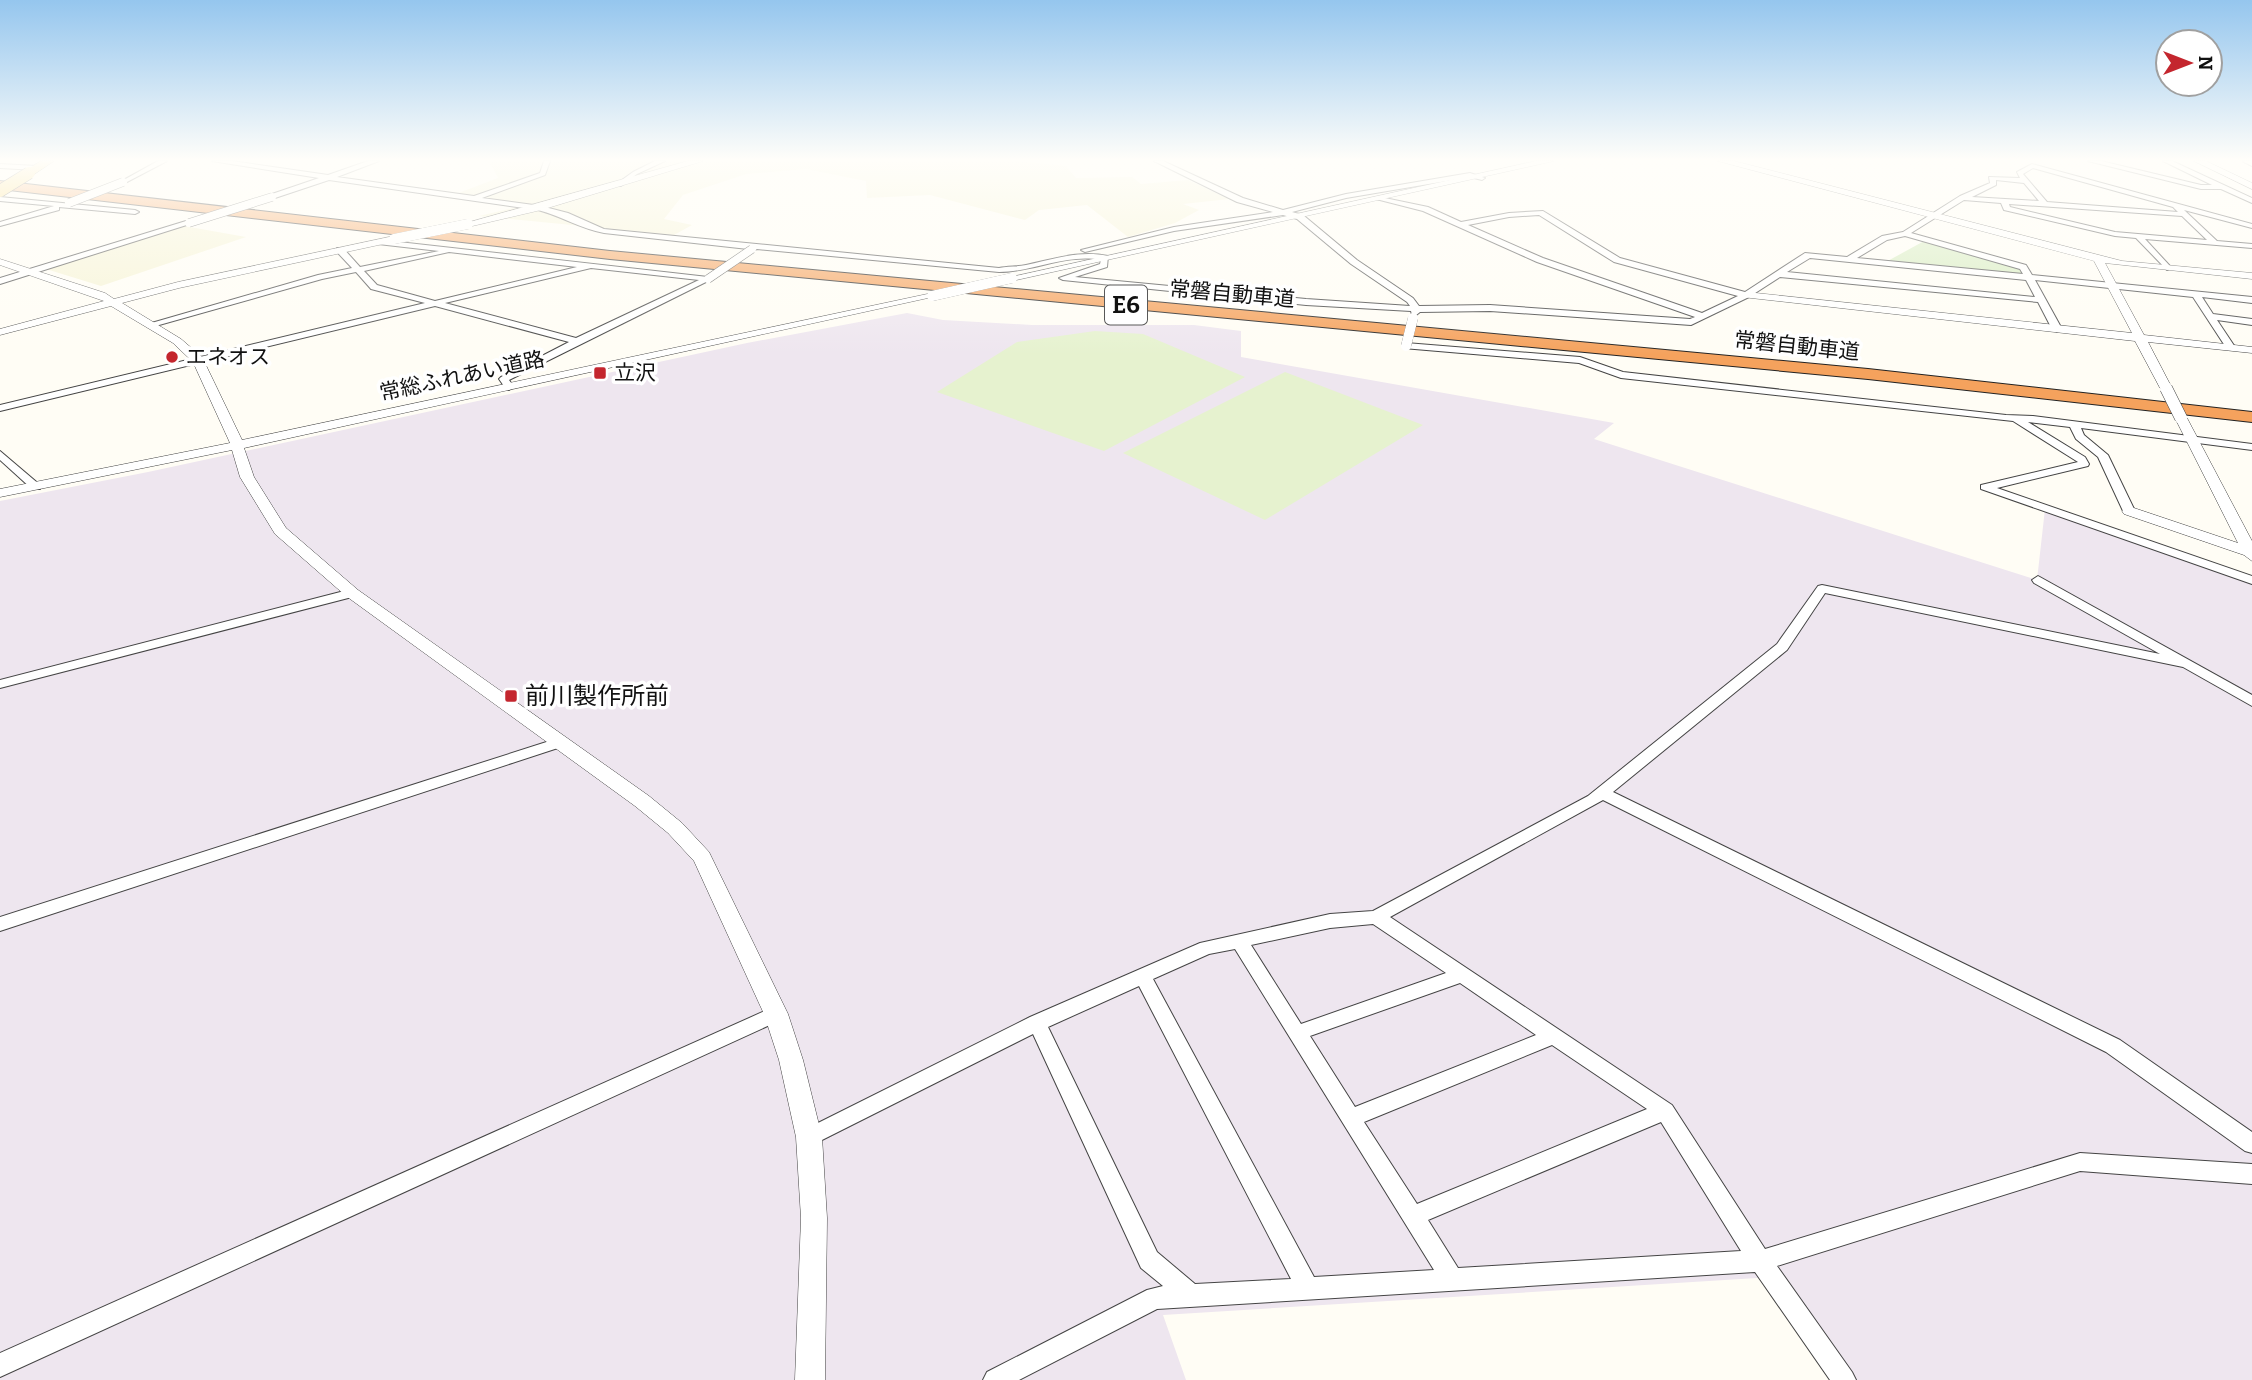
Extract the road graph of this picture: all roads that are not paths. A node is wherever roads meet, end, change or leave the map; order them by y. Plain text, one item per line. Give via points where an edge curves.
1 (181, 225) edge
2 (352, 225) edge
3 (433, 225) edge
4 (457, 225) edge
5 (587, 225) edge
6 (1197, 225) edge
7 (1256, 225) edge
8 (1311, 225) edge
9 (1460, 225) edge
10 (1561, 225) edge
11 (1917, 225) edge
12 (1967, 225) edge
13 (2072, 225) edge
14 (2196, 225) edge
15 (1905, 234) junction
16 (2139, 236) junction
17 (381, 242) junction
18 (2215, 243) junction
19 (2252, 246) edge
20 (754, 248) junction
21 (460, 249) junction
22 (340, 250) junction
23 (1105, 258) junction
24 (2098, 259) junction
25 (1847, 260) junction
26 (0, 262) edge
27 (590, 266) junction
28 (2167, 268) junction
29 (359, 269) junction
30 (999, 270) junction
31 (33, 272) junction
32 (1779, 274) junction
33 (2252, 276) edge
34 (2030, 278) junction
35 (708, 279) junction
36 (0, 281) edge
37 (2113, 287) junction
38 (1746, 295) junction
39 (2196, 295) junction
40 (2041, 300) junction
41 (2252, 300) edge
42 (112, 301) junction
43 (432, 303) junction
44 (1415, 313) junction
45 (1702, 316) junction
46 (2212, 317) junction
47 (2252, 322) edge
48 (152, 324) junction
49 (2057, 328) junction
50 (0, 332) edge
51 (2140, 337) junction
52 (577, 341) junction
53 (2230, 347) junction
54 (2252, 349) edge
55 (198, 360) junction
56 (509, 387) junction
57 (2252, 406) edge
58 (0, 408) edge
59 (2252, 417) edge
60 (2016, 419) junction
61 (2074, 424) junction
62 (2193, 439) junction
63 (236, 446) junction
64 (2252, 447) edge
65 (0, 454) edge
66 (36, 487) junction
67 (0, 493) edge
68 (2129, 512) joint
69 (2251, 554) edge
70 (2038, 580) dead end
71 (2252, 580) edge
72 (352, 593) junction
73 (2186, 664) junction
74 (0, 684) edge
75 (2252, 701) edge
76 (559, 743) junction
77 (1602, 793) junction
78 (1376, 917) junction
79 (0, 924) edge
80 (1239, 941) junction
81 (1142, 975) junction
82 (1462, 975) junction
83 (776, 1014) junction
84 (1037, 1023) junction
85 (1297, 1033) junction
86 (1553, 1036) junction
87 (1665, 1111) junction
88 (1351, 1118) junction
89 (809, 1137) junction
90 (2252, 1144) edge
91 (2252, 1174) edge
92 (1413, 1216) junction
93 (1760, 1261) junction
94 (1453, 1280) junction
95 (1308, 1289) junction
96 (1191, 1296) junction
97 (0, 1365) edge
98 (810, 1380) edge
99 (995, 1380) edge
100 (1844, 1380) edge

1 - 31 street, bridge
2 - 59 highway, 常磐自動車道 / E6 via 636,258 1841,372
3 - 57 highway, 常磐自動車道 / E6 via 1831,360
4 - 17 street, bridge
5 - 20 street
6 - 30 street
7 - 23 street
8 - 44 street via 1410,300
9 - 45 street via 1540,260
10 - 38 street via 1618,260
11 - 15 street
12 - 24 street
13 - 16 street
14 - 18 street
15 - 25 street via 1885,237
15 - 34 street via 2023,267
16 - 18 street
16 - 28 street
17 - 21 street
17 - 22 street
18 - 19 street
20 - 30 street
20 - 35 street, bridge
21 - 27 street
21 - 29 street
22 - 29 street
22 - 42 street
23 - 30 street via 1084,256
23 - 44 street via 1104,265 1063,278
23 - 56 street, 常総ふれあい道路, bridge
24 - 28 street
24 - 37 street
25 - 32 street via 1808,256
25 - 34 street
26 - 31 street
27 - 35 street
27 - 43 street
28 - 33 street
29 - 43 street via 374,287
29 - 48 street
31 - 36 street
31 - 42 street
32 - 38 street
32 - 40 street
34 - 37 street
34 - 40 street
35 - 52 street
37 - 39 street
37 - 51 street
38 - 45 street
38 - 49 street
39 - 41 street
39 - 46 street
40 - 49 street
42 - 48 street
42 - 50 street
43 - 52 street
43 - 55 street
44 - 45 street via 1490,307 1690,322
44 - 60 street, bridge via 1406,346 1580,360 1620,375
46 - 47 street
46 - 53 street
48 - 55 street
49 - 51 street
51 - 53 street
51 - 62 street, bridge
52 - 56 street via 504,379
53 - 54 street
55 - 58 street
55 - 63 street
56 - 63 street, 常総ふれあい道路
60 - 61 street
60 - 71 street via 2084,464 1985,488
61 - 62 street
61 - 68 street via 2080,437 2103,455
62 - 64 street
62 - 69 street
63 - 66 street, 常総ふれあい道路
63 - 72 street via 247,477 280,531
65 - 66 street
66 - 67 street, 常総ふれあい道路
68 - 69 street
70 - 73 street
72 - 74 street
72 - 76 street
73 - 75 street
73 - 77 street via 1822,589 1782,648
76 - 79 street
76 - 83 street via 642,801 702,858
77 - 78 street
77 - 90 street via 2113,1046
78 - 80 street via 1329,921
78 - 82 street
80 - 81 street via 1206,948
80 - 85 street
81 - 84 street
81 - 95 street
82 - 85 street
82 - 86 street
83 - 89 street
83 - 97 street
84 - 89 street
84 - 96 street via 1149,1260
85 - 88 street
86 - 87 street
86 - 88 street
87 - 92 street
87 - 93 street
88 - 92 street
89 - 98 street via 814,1217
91 - 93 street via 2080,1162
92 - 94 street
93 - 94 street
93 - 100 street
94 - 95 street
95 - 96 street
96 - 99 street via 1156,1298

